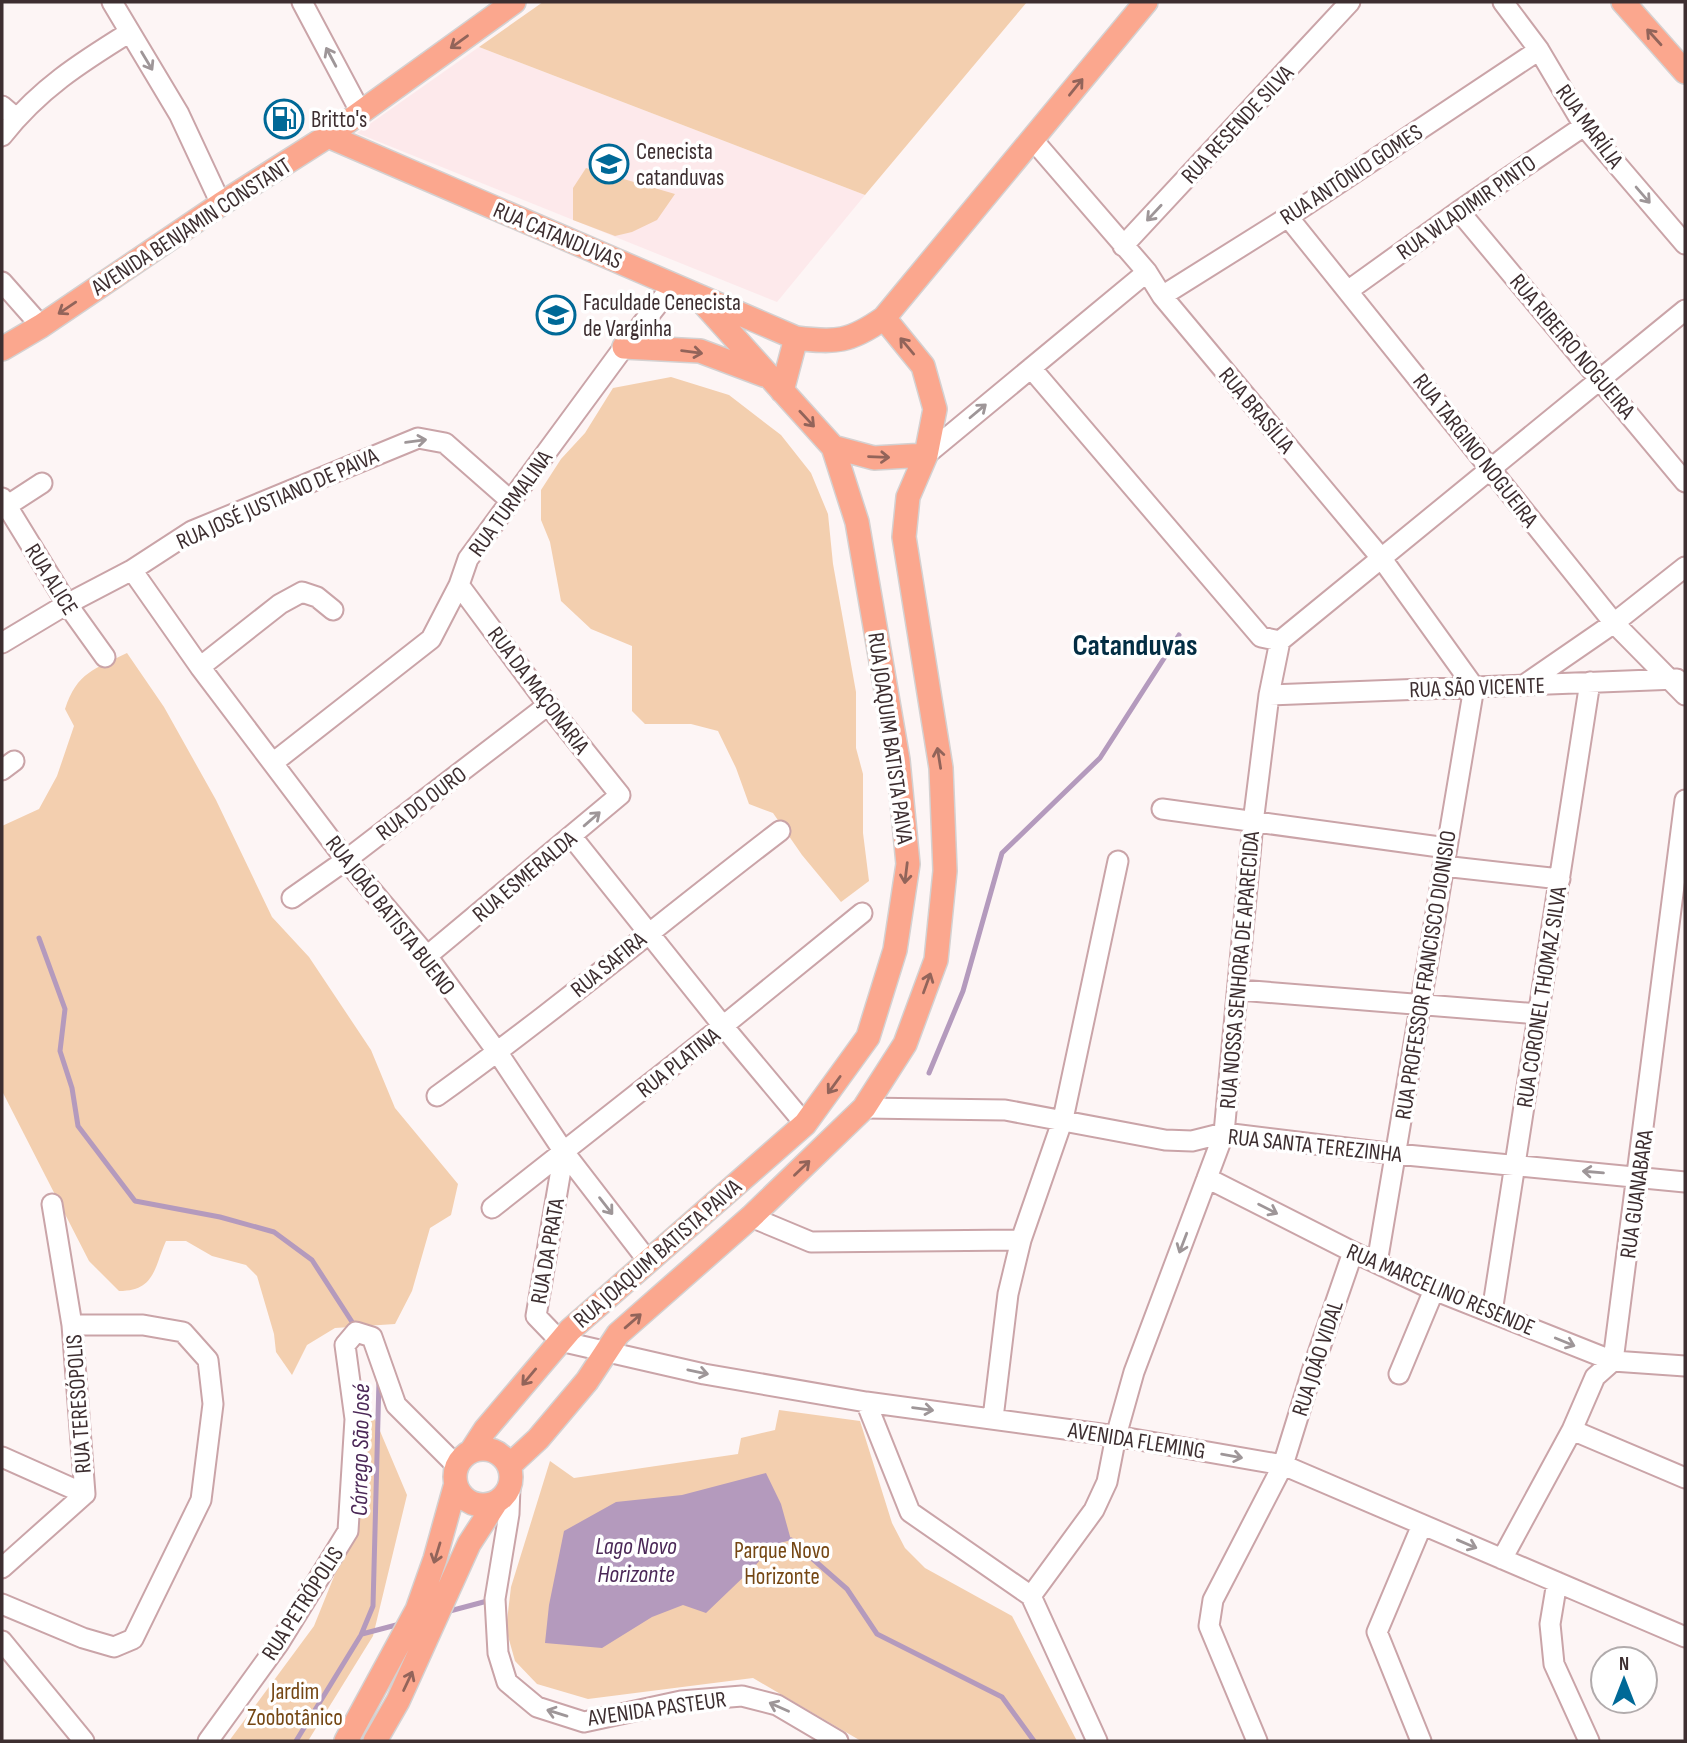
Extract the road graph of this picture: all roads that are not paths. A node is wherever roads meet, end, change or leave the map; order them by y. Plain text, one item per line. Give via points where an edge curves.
1 (112, 2) edge
2 (302, 2) edge
3 (1146, 2) edge
4 (1350, 2) edge
5 (1503, 2) edge
6 (1623, 2) edge
7 (511, 3) edge
8 (130, 32) junction
9 (1539, 50) junction
10 (1685, 72) edge
11 (9, 112) edge
12 (361, 113) junction
13 (1584, 126) junction
14 (2, 136) edge
15 (328, 136) junction
16 (1033, 139) junction
17 (221, 204) junction
18 (1459, 211) junction
19 (1288, 217) junction
20 (1685, 244) edge
21 (1123, 246) junction
22 (1147, 272) junction
23 (2, 282) edge
24 (673, 285) junction
25 (1349, 290) junction
26 (696, 295) junction
27 (1162, 296) junction
28 (1685, 310) edge
29 (884, 318) junction
30 (41, 326) junction
31 (796, 338) junction
32 (624, 347) junction
33 (2, 349) edge
34 (1031, 368) junction
35 (1600, 378) junction
36 (775, 384) junction
37 (833, 447) junction
38 (926, 456) junction
39 (1489, 469) junction
40 (1685, 482) edge
41 (42, 483) dead end
42 (511, 500) junction
43 (3, 505) edge
44 (1382, 559) junction
45 (1685, 567) edge
46 (132, 570) junction
47 (459, 585) junction
48 (67, 604) junction
49 (332, 610) dead end
50 (1614, 623) junction
51 (1280, 641) junction
52 (2, 643) edge
53 (105, 657) dead end
54 (201, 667) junction
55 (1677, 679) edge
56 (1590, 682) junction
57 (1524, 685) junction
58 (1474, 687) junction
59 (1269, 695) junction
60 (1685, 695) edge
61 (548, 705) junction
62 (274, 762) junction
63 (620, 795) joint
64 (1685, 800) edge
65 (1162, 809) dead end
66 (1253, 822) junction
67 (1684, 829) edge
68 (780, 831) dead end
69 (572, 837) junction
70 (1445, 857) junction
71 (346, 860) junction
72 (1118, 861) dead end
73 (1560, 879) junction
74 (292, 898) dead end
75 (862, 913) dead end
76 (648, 932) junction
77 (427, 956) junction
78 (1239, 990) junction
79 (1421, 1004) junction
80 (1538, 1014) junction
81 (723, 1026) junction
82 (498, 1053) junction
83 (437, 1096) dead end
84 (864, 1108) junction
85 (1063, 1119) junction
86 (805, 1124) junction
87 (1224, 1133) junction
88 (564, 1153) junction
89 (1396, 1154) junction
90 (1515, 1164) junction
91 (1638, 1176) junction
92 (1208, 1178) junction
93 (1685, 1182) edge
94 (52, 1204) dead end
95 (492, 1208) dead end
96 (751, 1217) junction
97 (1021, 1240) junction
98 (1353, 1252) junction
99 (648, 1261) junction
100 (1377, 1263) junction
101 (1434, 1290) junction
102 (1492, 1312) junction
103 (72, 1325) junction
104 (559, 1341) junction
105 (607, 1353) junction
106 (1613, 1361) junction
107 (1685, 1366) edge
108 (1399, 1374) dead end
109 (866, 1402) junction
110 (993, 1418) junction
111 (1572, 1430) junction
112 (1116, 1436) junction
113 (2, 1457) edge
114 (1283, 1465) junction
115 (461, 1467) junction
116 (510, 1476) junction
117 (1685, 1478) edge
118 (85, 1494) junction
119 (495, 1504) junction
120 (1422, 1524) junction
121 (1502, 1559) junction
122 (2, 1568) edge
123 (1557, 1582) junction
124 (1031, 1596) junction
125 (2, 1604) edge
126 (1685, 1637) edge
127 (2, 1641) edge
128 (84, 1741) edge
129 (208, 1741) edge
130 (346, 1741) edge
131 (375, 1741) edge
132 (838, 1741) edge
133 (1097, 1741) edge
134 (1257, 1741) edge
135 (1421, 1741) edge
136 (1589, 1741) edge

1 - 8 street
12 -> 2 street
16 -> 3 main road, RUA CATANDUVAS
4 -> 21 street, RUA RESENDE SILVA
5 - 9 street, RUA MARÍLIA
10 -> 6 main road
7 -> 12 main road, AVENIDA BENJAMIN CONSTANT
8 - 11 street
8 -> 17 street via 179,114
9 - 13 street, RUA MARÍLIA
9 - 19 street, RUA ANTÔNIO GOMES
11 - 14 street
12 - 15 main road, AVENIDA BENJAMIN CONSTANT
13 - 18 street, RUA WLADIMIR PINTO
13 -> 20 street, RUA MARÍLIA
15 - 17 main road, AVENIDA BENJAMIN CONSTANT
15 - 24 main road, RUA CATANDUVAS
16 - 21 street, RUA BRASÍLIA
16 - 29 main road, RUA CATANDUVAS
17 -> 30 main road, AVENIDA BENJAMIN CONSTANT
18 - 25 street, RUA WLADIMIR PINTO
18 - 35 street, RUA RIBEIRO NOGUEIRA
19 - 25 street, RUA TARGINO NOGUEIRA
19 - 27 street, RUA ANTÔNIO GOMES
21 - 22 street, RUA BRASÍLIA
22 - 27 street, RUA BRASÍLIA
22 - 34 street
23 - 30 street
24 - 26 main road, RUA CATANDUVAS
24 - 32 street, RUA TURMALINA
25 - 39 street, RUA TARGINO NOGUEIRA
26 - 31 main road, RUA CATANDUVAS
26 - 36 main road, RUA JOAQUIM BATISTA PAIVA
27 - 44 street, RUA BRASÍLIA
28 - 35 street
29 - 31 main road, RUA CATANDUVAS via 861,334 830,342
38 -> 29 main road, RUA JOAQUIM BATISTA PAIVA via 935,409 923,366
30 - 33 main road, AVENIDA BENJAMIN CONSTANT
31 - 36 main road
32 -> 36 main road via 700,351
32 - 42 street, RUA TURMALINA
38 -> 34 street
34 - 51 street via 1261,637
35 - 39 street
35 - 40 street, RUA RIBEIRO NOGUEIRA
36 -> 37 main road, RUA JOAQUIM BATISTA PAIVA
37 -> 38 main road via 874,458
37 -> 86 main road, RUA JOAQUIM BATISTA PAIVA via 857,522 898,760 908,864 895,950 868,1037
84 -> 38 main road, RUA JOAQUIM BATISTA PAIVA via 905,1044 936,960 945,871 941,768 904,537 908,497
39 - 44 street
39 - 50 street, RUA TARGINO NOGUEIRA
41 - 43 street
46 -> 42 street, RUA JOSÉ JUSTIANO DE PAIVA via 192,531 418,438 445,443
42 - 47 street, RUA TURMALINA via 468,559
43 - 48 street, RUA ALICE
44 - 51 street
44 - 58 street, RUA BRASÍLIA
45 - 50 street
46 - 48 street, RUA JOSÉ JUSTIANO DE PAIVA
46 - 54 street, RUA JOÃO BATISTA BUENO
47 - 61 street, RUA DA MAÇONARIA
47 - 62 street, RUA TURMALINA via 431,639
48 - 52 street, RUA JOSÉ JUSTIANO DE PAIVA
48 - 53 street, RUA ALICE
49 - 54 street via 302,592
50 - 55 street, RUA TARGINO NOGUEIRA
50 - 57 street
51 - 59 street, RUA NOSSA SENHORA DE APARECIDA
54 - 62 street, RUA JOÃO BATISTA BUENO
55 - 56 street, RUA SÃO VICENTE
55 - 60 street
56 - 57 street, RUA SÃO VICENTE
56 - 73 street, RUA CORONEL THOMAZ SILVA
57 - 58 street, RUA SÃO VICENTE
58 - 59 street, RUA SÃO VICENTE
58 - 70 street, RUA PROFESSOR FRANCISCO DIONISIO
59 - 66 street, RUA NOSSA SENHORA DE APARECIDA
61 - 63 street, RUA DA MAÇONARIA
61 - 71 street, RUA DO OURO
62 - 71 street, RUA JOÃO BATISTA BUENO
69 -> 63 street, RUA ESMERALDA
64 - 67 street, RUA GUANABARA
65 - 66 street
66 - 70 street
66 - 78 street, RUA NOSSA SENHORA DE APARECIDA
67 - 91 street, RUA GUANABARA
68 - 76 street, RUA SAFIRA
69 - 76 street
69 - 77 street, RUA ESMERALDA
70 - 73 street
70 - 79 street, RUA PROFESSOR FRANCISCO DIONISIO
71 - 74 street, RUA DO OURO
71 - 77 street, RUA JOÃO BATISTA BUENO
72 - 85 street
73 - 80 street, RUA CORONEL THOMAZ SILVA
75 - 81 street, RUA PLATINA
76 - 81 street
76 - 82 street, RUA SAFIRA
77 - 82 street, RUA JOÃO BATISTA BUENO
78 - 79 street
78 - 87 street, RUA NOSSA SENHORA DE APARECIDA
79 - 80 street
79 - 89 street, RUA PROFESSOR FRANCISCO DIONISIO
80 - 90 street, RUA CORONEL THOMAZ SILVA
81 - 86 street
81 - 88 street, RUA PLATINA
82 - 83 street, RUA SAFIRA
82 - 88 street, RUA JOÃO BATISTA BUENO
84 - 85 street, RUA SANTA TEREZINHA via 1005,1110
96 -> 84 main road, RUA JOAQUIM BATISTA PAIVA
85 - 87 street, RUA SANTA TEREZINHA via 1166,1140 1192,1142
85 - 97 street
86 - 99 main road, RUA JOAQUIM BATISTA PAIVA
87 - 89 street, RUA SANTA TEREZINHA
87 - 92 street, RUA NOSSA SENHORA DE APARECIDA
88 - 95 street, RUA PLATINA
88 -> 99 street, RUA JOÃO BATISTA BUENO
88 - 104 street, RUA DA PRATA via 536,1316
89 - 90 street, RUA SANTA TEREZINHA
89 - 100 street, RUA PROFESSOR FRANCISCO DIONISIO
91 -> 90 street, RUA SANTA TEREZINHA
90 - 102 street, RUA CORONEL THOMAZ SILVA
91 - 93 street, RUA SANTA TEREZINHA
91 - 106 street, RUA GUANABARA
92 -> 98 street, RUA MARCELINO RESENDE
92 -> 112 street, RUA NOSSA SENHORA DE APARECIDA via 1134,1372
94 - 103 street, RUA TERESÓPOLIS
96 - 97 street via 811,1242
105 -> 96 main road, RUA JOAQUIM BATISTA PAIVA via 618,1334
97 - 110 street via 1008,1294
98 - 100 street, RUA MARCELINO RESENDE
98 - 114 street, RUA JOÃO VIDAL
99 - 104 main road, RUA JOAQUIM BATISTA PAIVA
100 - 101 street, RUA MARCELINO RESENDE
101 - 102 street, RUA MARCELINO RESENDE
101 - 108 street
102 -> 106 street, RUA MARCELINO RESENDE
103 - 118 street, RUA TERESÓPOLIS
103 - 125 street via 143,1325 183,1332 208,1360 213,1404 201,1500 133,1639 114,1647
104 - 105 street, AVENIDA FLEMING
104 -> 115 main road, RUA JOAQUIM BATISTA PAIVA via 485,1430
105 -> 109 street, AVENIDA FLEMING
105 - 116 main road, RUA JOAQUIM BATISTA PAIVA
106 - 107 street, RUA MARCELINO RESENDE
106 - 111 street via 1595,1377
109 -> 110 street, AVENIDA FLEMING
109 - 124 street via 910,1512
110 - 112 street, AVENIDA FLEMING
111 - 117 street
111 - 121 street
112 -> 114 street, AVENIDA FLEMING
112 - 124 street, RUA NOSSA SENHORA DE APARECIDA via 1107,1482 1094,1510
113 - 118 street
114 - 120 street, AVENIDA FLEMING
114 - 134 street, RUA JOÃO VIDAL via 1213,1600 1209,1626
115 - 116 main road via 494,1450
115 - 119 main road via 471,1504
115 - 129 street, RUA PETRÓPOLIS via 396,1405 372,1337 356,1332 345,1345 355,1419 348,1531 279,1643
115 -> 130 main road, RUA JOAQUIM BATISTA PAIVA via 417,1610
116 - 119 main road, RUA JOAQUIM BATISTA PAIVA
132 -> 116 street, AVENIDA PASTEUR via 777,1705 742,1696 681,1701 584,1721 537,1707 507,1682 498,1653 495,1599 509,1514
118 - 122 street, RUA TERESÓPOLIS
131 -> 119 main road, RUA JOAQUIM BATISTA PAIVA via 398,1702 469,1544
120 -> 121 street, AVENIDA FLEMING
120 - 135 street via 1377,1632
121 - 123 street, AVENIDA FLEMING
123 - 126 street, AVENIDA FLEMING
123 - 136 street via 1550,1624 1554,1664
124 - 133 street
127 - 128 street

